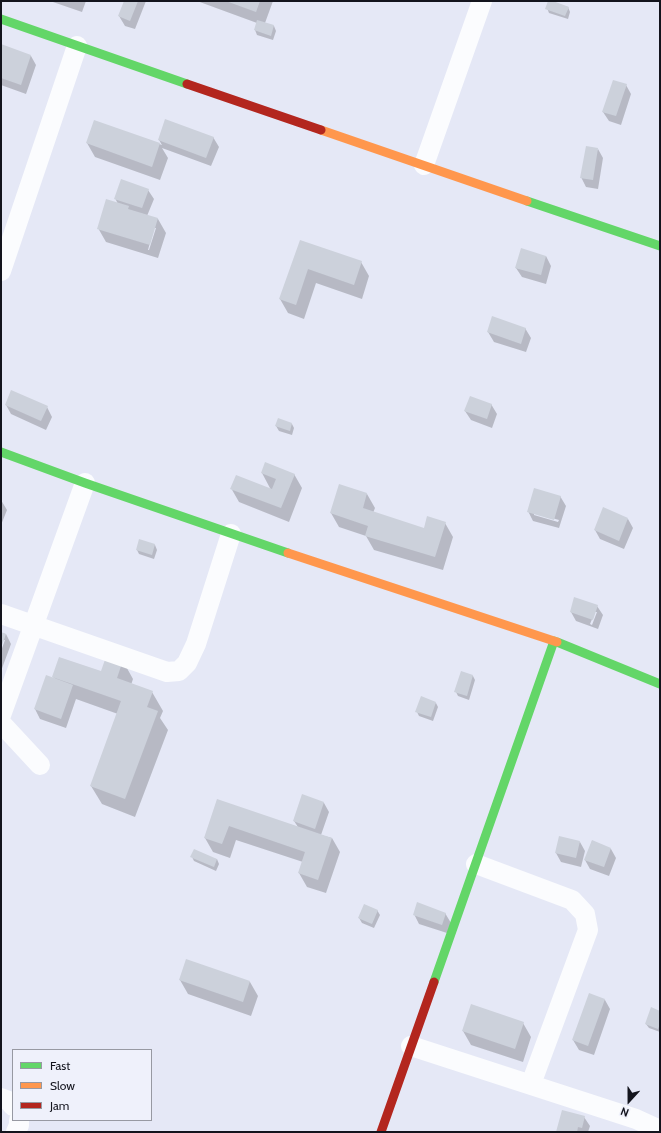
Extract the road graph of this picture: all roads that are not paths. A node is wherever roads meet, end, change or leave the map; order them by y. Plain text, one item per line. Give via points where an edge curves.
1 (482, 1) edge
2 (1, 19) edge
3 (77, 46) junction
4 (424, 165) junction
5 (659, 244) edge
6 (1, 271) edge
7 (1, 452) edge
8 (85, 483) junction
9 (231, 534) junction
10 (1, 614) edge
11 (34, 625) junction
12 (554, 641) junction
13 (660, 684) edge
14 (1, 715) edge
15 (1, 723) edge
16 (40, 765) dead end
17 (476, 864) junction
18 (412, 1046) junction
19 (531, 1084) junction
20 (1, 1098) edge
21 (12, 1105) edge
22 (19, 1121) edge
23 (660, 1130) edge
24 (16, 1132) edge
25 (381, 1132) edge

1 - 4 street
2 - 3 street
3 - 4 street
3 - 6 street
4 - 5 street
7 - 8 street
8 - 9 street
8 - 11 street
9 - 11 street via 196,644 187,663 179,671 167,672
9 - 12 street
10 - 11 street
11 - 14 street
12 - 13 street
12 - 17 street
15 - 16 street
17 - 18 street
17 - 19 street via 572,900 585,914 588,930
18 - 19 street
18 - 25 street
19 - 23 street via 636,1119
20 - 21 street
22 - 24 street

